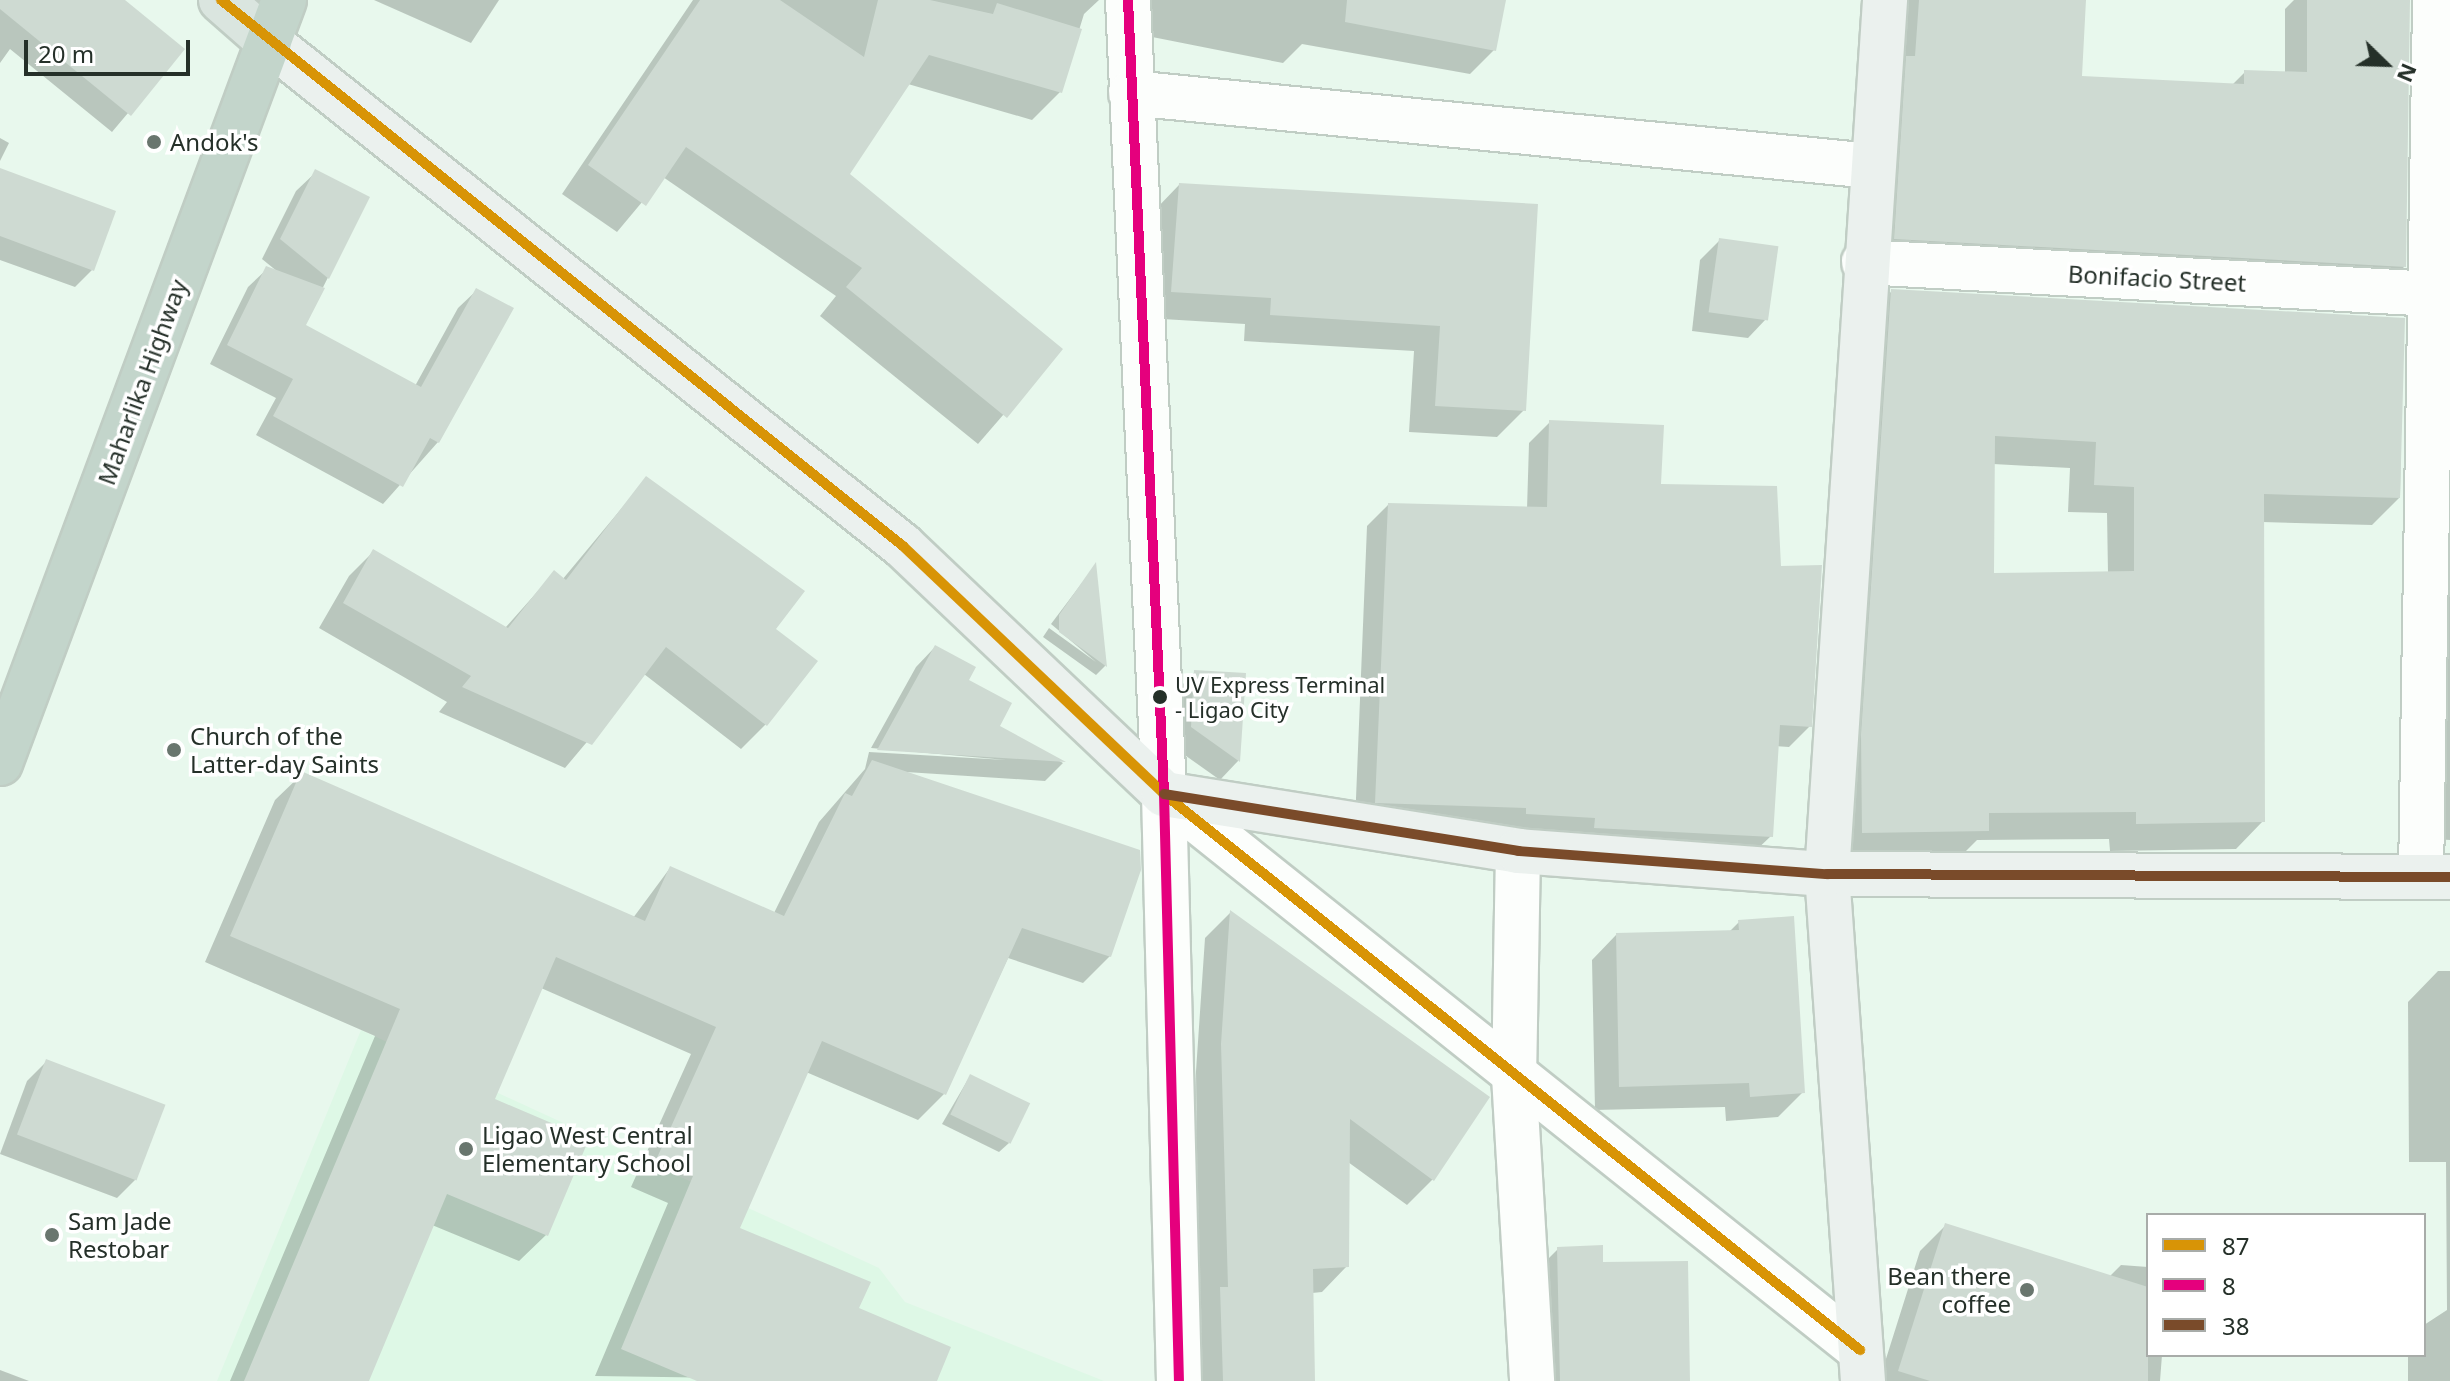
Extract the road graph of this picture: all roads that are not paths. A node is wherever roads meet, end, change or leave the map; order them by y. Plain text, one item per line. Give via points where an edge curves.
1 (221, 0) edge
2 (284, 0) edge
3 (1128, 0) edge
4 (1885, 0) edge
5 (2435, 0) edge
6 (269, 42) junction
7 (1131, 93) junction
8 (1872, 166) junction
9 (1864, 262) junction
10 (2442, 294) edge
11 (0, 763) edge
12 (1164, 794) junction
13 (1518, 851) junction
14 (1827, 874) junction
15 (2435, 877) edge
16 (1514, 1076) junction
17 (1862, 1365) edge
18 (1179, 1381) edge
19 (1532, 1381) edge

1 - 6 main road
2 - 6 highway, Maharlika Highway
3 - 7 street
4 - 8 street
5 - 10 street
6 - 11 highway, Maharlika Highway
6 - 12 street via 903,546
7 - 8 street
7 - 12 street
8 - 9 street
9 - 10 street, Bonifacio Street
9 - 14 street
10 - 15 street
12 - 13 street
12 - 16 street
12 - 18 street
13 - 14 street
13 - 16 street
14 - 15 street
14 - 17 street
16 - 17 street
16 - 19 street

